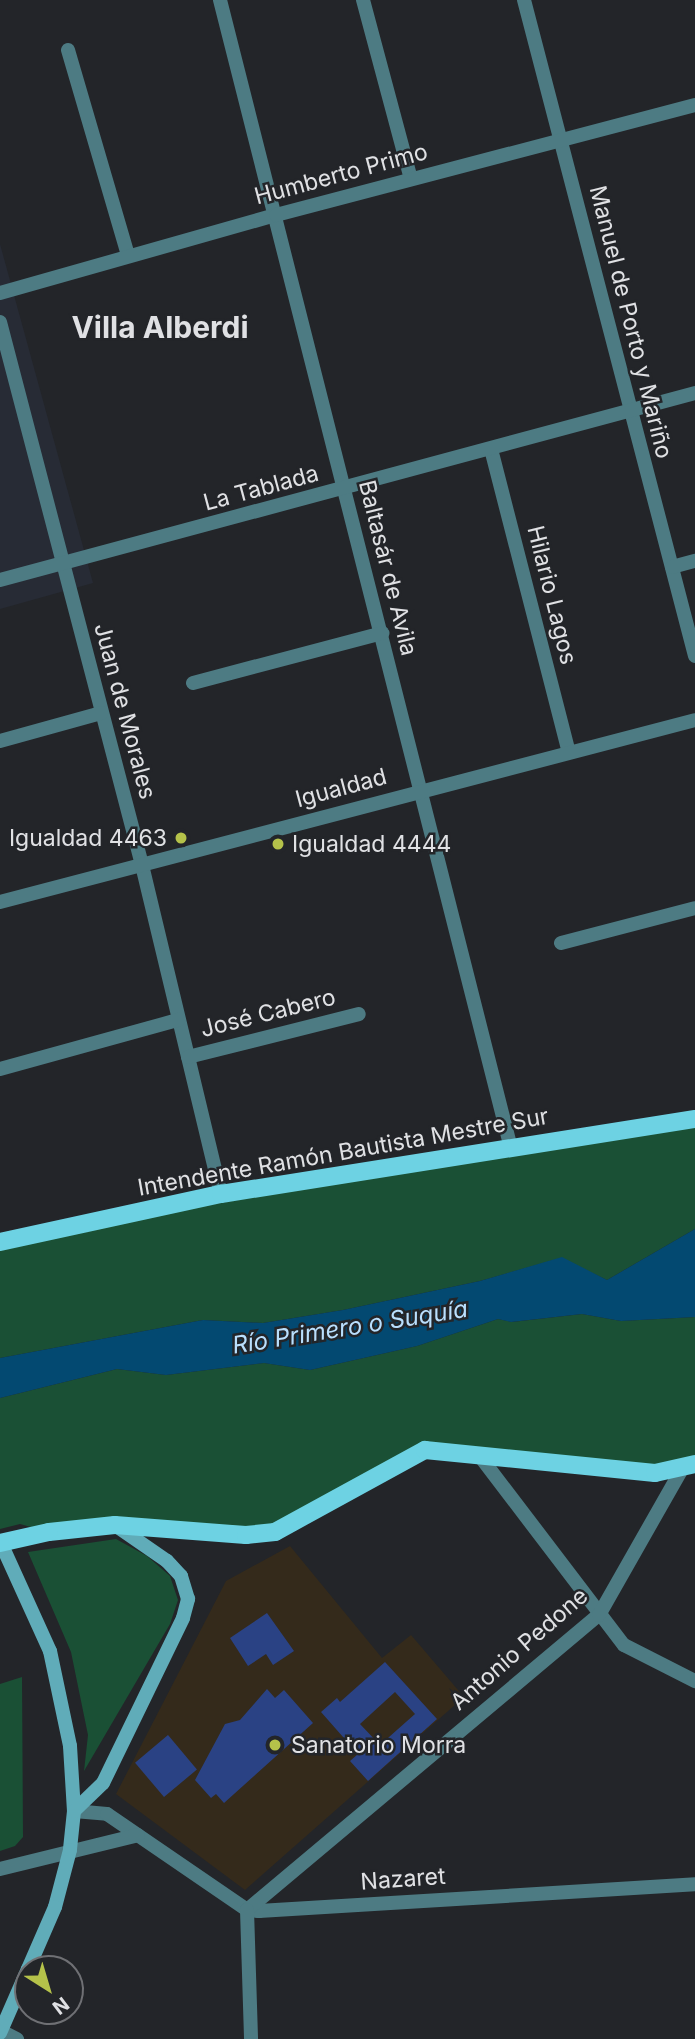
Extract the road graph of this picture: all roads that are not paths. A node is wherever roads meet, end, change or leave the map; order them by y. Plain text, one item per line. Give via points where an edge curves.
1 (220, 0) edge
2 (363, 0) edge
3 (524, 0) edge
4 (68, 50) dead end
5 (695, 105) edge
6 (562, 139) junction
7 (411, 179) junction
8 (276, 215) junction
9 (128, 255) junction
10 (0, 293) edge
11 (0, 322) edge
12 (695, 393) edge
13 (629, 411) junction
14 (491, 449) junction
15 (345, 489) junction
16 (695, 561) edge
17 (64, 564) junction
18 (671, 567) junction
19 (0, 580) edge
20 (382, 633) junction
21 (695, 656) edge
22 (193, 683) dead end
23 (101, 713) junction
24 (695, 720) edge
25 (0, 741) edge
26 (569, 752) junction
27 (422, 790) junction
28 (141, 862) junction
29 (0, 902) edge
30 (695, 908) edge
31 (561, 943) dead end
32 (359, 1014) dead end
33 (178, 1020) junction
34 (188, 1057) junction
35 (0, 1069) edge
36 (695, 1119) edge
37 (511, 1148) junction
38 (221, 1194) junction
39 (0, 1241) edge
40 (479, 1455) junction
41 (688, 1467) edge
42 (115, 1525) junction
43 (0, 1542) edge
44 (599, 1615) junction
45 (695, 1681) edge
46 (74, 1811) junction
47 (138, 1835) junction
48 (70, 1850) junction
49 (0, 1869) edge
50 (695, 1884) edge
51 (247, 1910) junction
52 (34, 1955) edge
53 (14, 2002) edge
54 (1, 2032) edge
55 (17, 2039) edge
56 (251, 2039) edge

1 - 8 street, Baltasár de Avila
2 - 7 street
3 - 6 street, Manuel de Porto y Mariño
4 - 9 street
5 - 6 street, Humberto Primo
6 - 7 street, Humberto Primo
6 - 13 street, Manuel de Porto y Mariño
7 - 8 street, Humberto Primo
8 - 9 street, Humberto Primo
8 - 15 street, Baltasár de Avila
9 - 10 street, Humberto Primo
11 - 17 street, Juan de Morales
12 - 13 street, La Tablada
13 - 14 street, La Tablada
13 - 18 street, Manuel de Porto y Mariño
14 - 15 street, La Tablada
14 - 26 street, Hilario Lagos
15 - 17 street, La Tablada
15 - 20 street, Baltasár de Avila
16 - 18 street
17 - 19 street, La Tablada
17 - 23 street, Juan de Morales
18 - 21 street, Manuel de Porto y Mariño
20 - 22 street
20 - 27 street, Baltasár de Avila
23 - 25 street
23 - 28 street, Juan de Morales
24 - 26 street, Igualdad
26 - 27 street, Igualdad
27 - 28 street, Igualdad
27 - 37 street, Baltasár de Avila
28 - 29 street, Igualdad
28 - 33 street, Juan de Morales
30 - 31 street
32 - 34 street, José Cabero
33 - 34 street, Juan de Morales
33 - 35 street, José Cabero
34 - 38 street, Juan de Morales
36 - 37 main road, Intendente Ramón Bautista Mestre Sur
37 - 38 main road, Intendente Ramón Bautista Mestre Sur
38 - 39 main road, Intendente Ramón Bautista Mestre Sur
40 - 41 main road via 655,1473
40 - 42 main road via 425,1450 275,1532 246,1535
40 - 44 street
41 - 44 street, Antonio Pedone
42 - 43 main road, bridge
42 - 46 main road via 167,1561 181,1576 188,1599 103,1783
43 - 46 main road via 37,1618 57,1674 70,1746
44 - 45 street via 629,1650
44 - 51 street, Antonio Pedone
46 - 47 street via 107,1814
46 - 48 main road
47 - 48 street
47 - 51 street
48 - 49 street
48 - 52 main road via 55,1907
50 - 51 street, Nazaret
51 - 56 street
53 - 54 main road
54 - 55 street

